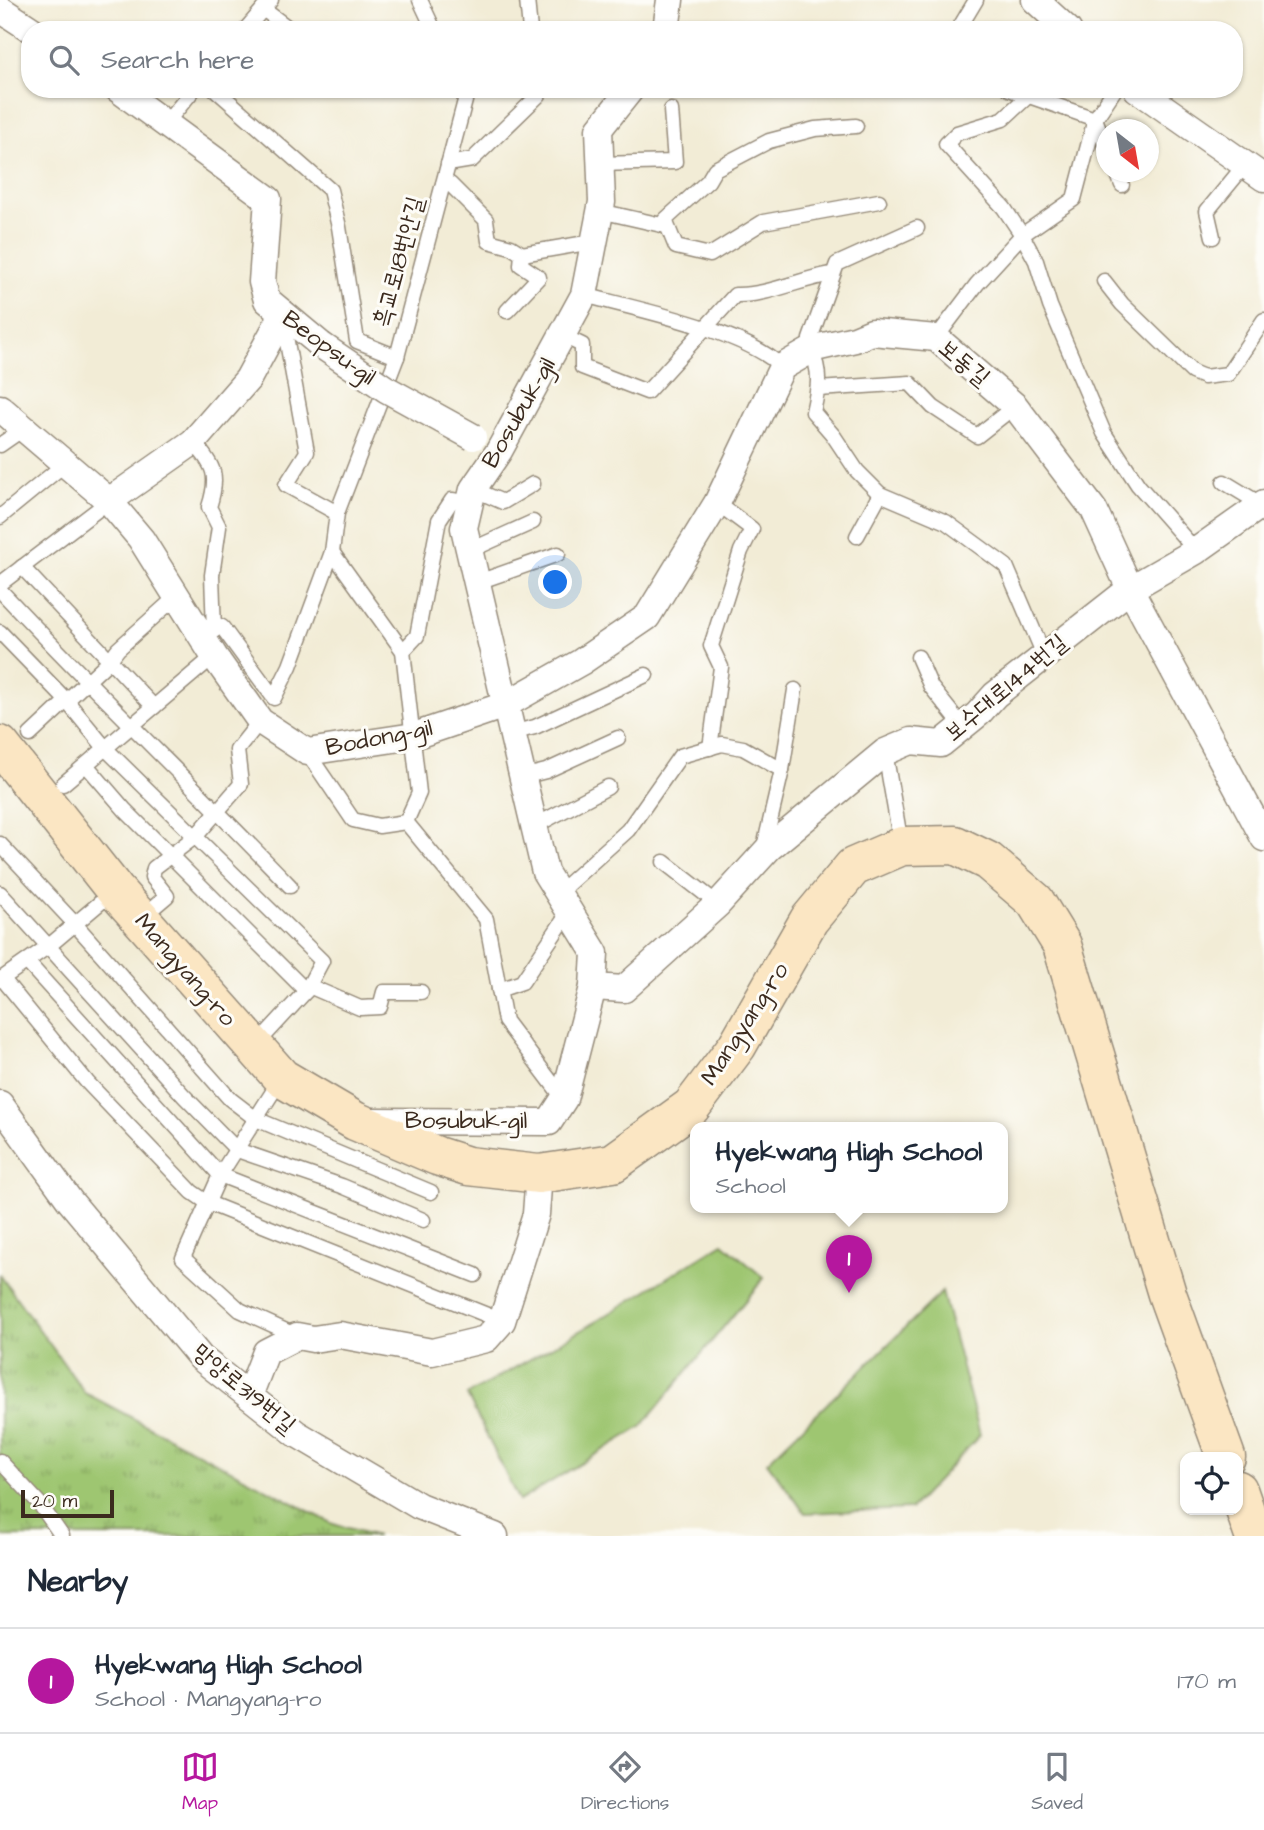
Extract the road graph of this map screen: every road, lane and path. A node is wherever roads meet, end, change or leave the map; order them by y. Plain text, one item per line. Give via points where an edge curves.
1 (420, 0) edge
2 (527, 0) edge
3 (670, 0) edge
4 (976, 0) edge
5 (1035, 0) edge
6 (267, 5) edge
7 (0, 9) edge
8 (253, 21) edge
9 (282, 21) edge
10 (430, 21) edge
11 (529, 21) edge
12 (667, 21) edge
13 (963, 21) edge
14 (1058, 21) edge
15 (21, 23) edge
16 (131, 98) edge
17 (187, 98) edge
18 (225, 98) edge
19 (466, 98) edge
20 (532, 98) edge
21 (624, 98) edge
22 (1026, 98) edge
23 (1030, 98) edge
24 (1109, 98) edge
25 (1150, 98) edge
26 (671, 110) dead end
27 (1095, 119) junction
28 (166, 123) junction
29 (856, 126) dead end
30 (448, 164) junction
31 (599, 164) junction
32 (1254, 172) edge
33 (443, 184) junction
34 (879, 201) dead end
35 (600, 211) junction
36 (666, 226) junction
37 (917, 228) dead end
38 (1022, 235) junction
39 (1213, 237) dead end
40 (592, 242) junction
41 (522, 254) junction
42 (832, 274) junction
43 (1104, 281) dead end
44 (584, 295) junction
45 (506, 311) dead end
46 (282, 316) junction
47 (1264, 320) edge
48 (703, 329) junction
49 (563, 336) junction
50 (936, 338) junction
51 (813, 349) junction
52 (397, 357) junction
53 (782, 367) junction
54 (386, 388) junction
55 (818, 389) junction
56 (1015, 407) junction
57 (0, 408) edge
58 (23, 429) junction
59 (193, 442) junction
60 (0, 445) edge
61 (499, 451) junction
62 (66, 463) junction
63 (1224, 482) dead end
64 (533, 484) dead end
65 (880, 494) junction
66 (471, 496) junction
67 (109, 501) junction
68 (717, 503) junction
69 (1263, 504) edge
70 (337, 513) junction
71 (0, 517) edge
72 (533, 522) dead end
73 (857, 536) dead end
74 (471, 550) junction
75 (1196, 551) junction
76 (332, 552) junction
77 (558, 554) dead end
78 (22, 568) junction
79 (478, 582) junction
80 (0, 584) edge
81 (1130, 589) junction
82 (0, 590) edge
83 (177, 596) junction
84 (215, 624) junction
85 (0, 632) edge
86 (403, 651) junction
87 (213, 654) junction
88 (1044, 655) junction
89 (918, 657) dead end
90 (109, 661) junction
91 (646, 675) dead end
92 (86, 682) junction
93 (795, 690) dead end
94 (65, 699) junction
95 (505, 705) junction
96 (154, 707) junction
97 (260, 721) junction
98 (133, 724) junction
99 (963, 727) junction
100 (511, 733) junction
101 (414, 736) junction
102 (618, 738) dead end
103 (8, 745) edge
104 (710, 748) junction
105 (106, 749) junction
106 (307, 751) junction
107 (885, 752) junction
108 (87, 766) junction
109 (782, 770) junction
110 (522, 777) junction
111 (63, 784) dead end
112 (608, 787) dead end
113 (218, 812) junction
114 (406, 822) junction
115 (533, 823) junction
116 (197, 836) junction
117 (1264, 838) edge
118 (0, 844) edge
119 (902, 846) junction
120 (769, 848) junction
121 (173, 856) junction
122 (664, 862) dead end
123 (290, 886) dead end
124 (115, 890) junction
125 (0, 893) edge
126 (563, 902) junction
127 (718, 904) junction
128 (141, 918) junction
129 (75, 924) junction
130 (50, 945) junction
131 (27, 963) junction
132 (1, 979) edge
133 (593, 987) junction
134 (308, 988) junction
135 (499, 989) junction
136 (421, 992) dead end
137 (253, 1049) junction
138 (282, 1078) junction
139 (564, 1099) junction
140 (0, 1104) edge
141 (256, 1119) junction
142 (355, 1121) junction
143 (237, 1150) junction
144 (539, 1174) junction
145 (220, 1175) junction
146 (431, 1192) dead end
147 (208, 1203) junction
148 (423, 1220) dead end
149 (475, 1275) dead end
150 (502, 1321) junction
151 (298, 1336) junction
152 (249, 1396) junction
153 (1224, 1452) edge
154 (0, 1461) edge
155 (1243, 1504) edge
156 (62, 1536) edge
157 (495, 1536) edge
158 (1254, 1536) edge

1 - 10 lane
2 - 11 lane
3 - 12 street
4 - 13 lane
5 - 14 street
6 - 8 lane
6 - 9 lane
7 - 15 street
16 - 28 street, Beopsu-gil
17 - 28 lane
18 - 52 lane via 330,190 358,341
19 - 30 lane, 흑교로18번안길
20 - 30 lane via 472,160
21 - 31 street, Bosubuk-gil via 599,129
22 - 38 lane via 1003,119 957,133 946,144
23 - 27 lane
24 - 27 lane
25 - 32 street
26 - 31 lane via 675,162
27 - 38 lane via 1074,199
28 - 46 street, Beopsu-gil via 268,199 262,282 267,300
29 - 36 lane via 815,129 769,141 726,163 665,220
30 - 33 lane, 흑교로18번안길
31 - 35 street, Bosubuk-gil
32 - 39 lane via 1207,211
33 - 41 lane via 450,184 486,220 489,242
33 - 52 lane, 흑교로18번안길
34 - 36 lane via 763,222 710,254 676,247
35 - 36 lane
35 - 40 street, Bosubuk-gil
37 - 42 lane via 837,264
38 - 50 lane
38 - 75 lane via 1104,433 1138,485
40 - 41 lane
40 - 44 street, Bosubuk-gil
41 - 45 lane via 521,265 539,277
42 - 48 lane via 804,278 755,296 735,295
42 - 51 lane via 810,339
43 - 47 lane via 1122,304 1203,377 1228,374
44 - 48 lane
44 - 49 street, Bosubuk-gil
46 - 54 street, Beopsu-gil, bridge
46 - 59 street via 248,379
46 - 70 lane via 307,452 286,485
48 - 49 lane, Bosubuk-gil via 647,392 582,367 582,345
48 - 53 lane via 768,354
49 - 61 street, Bosubuk-gil
50 - 51 street, 보동길 via 872,332
50 - 56 street, 보동길
51 - 53 street, 보동길
51 - 55 lane
52 - 54 lane, 흑교로18번안길
53 - 68 street
54 - 61 street, Beopsu-gil, bridge
54 - 70 lane, 흑교로18번안길
55 - 56 lane via 910,383 933,407 977,436
55 - 65 lane via 813,412
56 - 81 street, 보동길 via 1094,510
57 - 58 street, Bodong-gil
58 - 60 lane
58 - 62 street, Bodong-gil
59 - 67 street
59 - 84 lane via 208,458 217,483 209,507 219,527 212,575
61 - 66 street, Bosubuk-gil
62 - 67 street, Bodong-gil
62 - 71 lane
63 - 69 lane
64 - 66 lane, Bosubuk-gil via 503,502
65 - 73 lane
65 - 88 lane via 946,522 1006,566
66 - 74 street, Bosubuk-gil via 464,528
66 - 86 lane, Bosubuk-gil via 452,500 439,520 417,636
67 - 78 lane
67 - 83 street, Bodong-gil via 141,539
68 - 95 street via 647,617
68 - 104 lane via 752,529 711,646 721,667
69 - 75 street, 보수대로144번길
70 - 76 lane, 흑교로18번안길
72 - 74 lane
74 - 79 street, Bosubuk-gil
75 - 81 street, 보수대로144번길
76 - 84 lane, 흑교로18번안길 via 274,698 222,627
76 - 86 lane
77 - 79 lane
78 - 80 lane
78 - 90 lane
79 - 95 street, Bosubuk-gil
81 - 88 street, 보수대로144번길
81 - 117 street, 보동길
82 - 92 lane
83 - 87 street, Bodong-gil
83 - 90 lane
84 - 87 lane
85 - 94 lane
86 - 101 lane
87 - 96 lane
87 - 97 street, Bodong-gil
88 - 99 street, 보수대로144번길
89 - 99 lane via 931,687
90 - 92 lane
90 - 96 lane
91 - 100 lane via 535,727
92 - 94 lane
92 - 98 lane
93 - 109 lane
94 - 103 lane
94 - 105 lane
95 - 100 street, Bosubuk-gil
95 - 101 street, Bodong-gil
96 - 98 lane
97 - 106 street, Bodong-gil
97 - 113 lane via 237,750 241,784
98 - 105 lane
98 - 113 lane
99 - 107 street, 보수대로144번길 via 941,744 911,741
100 - 110 street, Bosubuk-gil
101 - 106 street, Bodong-gil
101 - 114 lane via 419,793
102 - 110 lane
103 - 124 main road, Mangyang-ro
104 - 109 lane via 722,744 743,748
104 - 126 lane via 680,755 628,830
105 - 108 lane
105 - 116 lane
106 - 114 lane via 353,820 379,826
107 - 119 lane
107 - 120 street, 보수대로144번길
108 - 111 lane
108 - 121 lane
109 - 120 lane via 765,843
110 - 115 street, Bosubuk-gil
112 - 115 lane
113 - 116 lane
113 - 123 lane
114 - 135 lane, Bosubuk-gil via 486,919
115 - 126 street, Bosubuk-gil via 545,872
116 - 121 lane
116 - 134 lane via 322,961
118 - 129 lane
119 - 144 main road, Mangyang-ro via 853,867 809,920 737,1045 691,1107 613,1163
119 - 153 main road, Mangyang-ro via 954,845 988,861 1035,901 1062,944 1167,1294
120 - 127 street, 보수대로144번길
121 - 128 lane via 154,868 152,877 167,896
121 - 134 lane
122 - 127 lane
124 - 128 main road, Mangyang-ro
124 - 129 lane
125 - 130 lane
126 - 133 street, Bosubuk-gil via 595,953
126 - 135 lane via 522,982
127 - 133 street, 보수대로144번길 via 624,989
128 - 137 main road, Mangyang-ro
129 - 130 lane
129 - 141 lane via 230,1099
130 - 131 lane
130 - 143 lane
131 - 132 lane
131 - 145 lane
132 - 147 lane via 87,1082 192,1192
133 - 139 street, Bosubuk-gil
134 - 136 lane via 360,1007 380,1007 384,992
134 - 137 lane
135 - 139 lane, Bosubuk-gil via 505,1021
137 - 138 main road, Mangyang-ro
138 - 141 lane
138 - 142 main road, Mangyang-ro
139 - 142 street, Bosubuk-gil via 549,1122
140 - 152 street, 망양로319번길 via 69,1201 201,1359
141 - 143 lane
141 - 146 lane
142 - 144 main road, Mangyang-ro via 468,1166
143 - 145 lane
143 - 148 lane
144 - 150 street via 536,1214
145 - 147 lane
145 - 149 lane
147 - 150 lane
147 - 151 lane via 183,1258 240,1310
150 - 151 street via 486,1339 432,1352 340,1335
151 - 152 street via 266,1352
152 - 157 street, 망양로319번길 via 297,1434 419,1506
154 - 156 lane
155 - 158 main road

